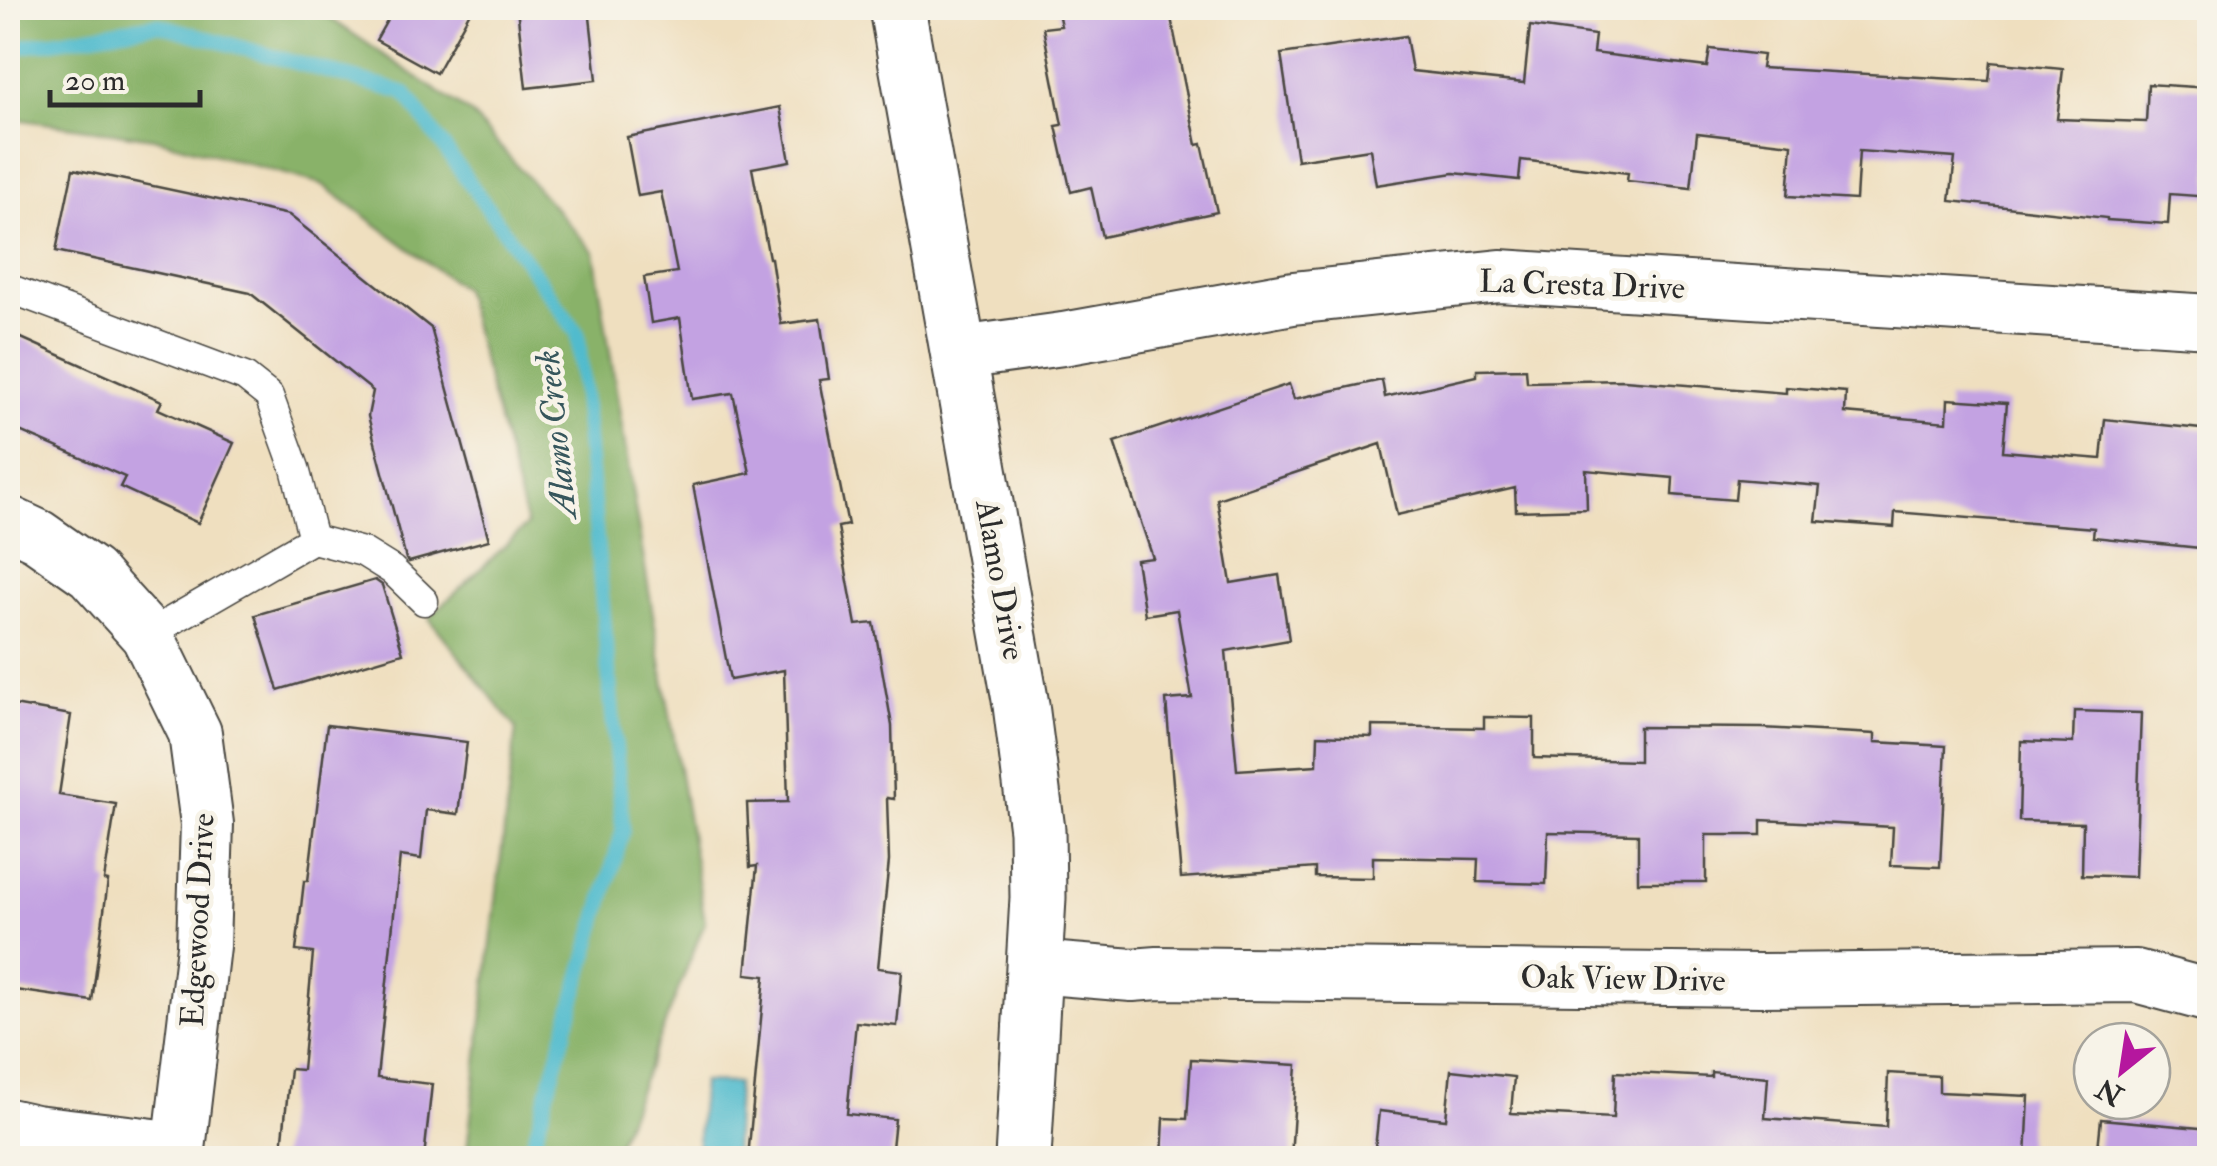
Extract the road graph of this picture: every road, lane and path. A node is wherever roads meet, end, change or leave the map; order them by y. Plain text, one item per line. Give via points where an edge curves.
1 (897, 8) edge
2 (8, 288) edge
3 (2210, 321) edge
4 (960, 352) junction
5 (8, 522) edge
6 (313, 539) junction
7 (424, 601) dead end
8 (147, 635) junction
9 (1035, 967) junction
10 (2210, 996) edge
11 (8, 1125) edge
12 (178, 1153) edge
13 (1023, 1158) edge

1 - 4 main road, Alamo Drive
2 - 6 lane via 246,378 269,396
3 - 4 street, La Cresta Drive via 1500,276 1293,298
4 - 9 main road, Alamo Drive via 1022,705 1037,830
5 - 8 street, Edgewood Drive via 91,572
6 - 7 lane via 363,552
6 - 8 lane
8 - 12 street, Edgewood Drive via 195,733 208,824 203,946
9 - 10 street, Oak View Drive via 1132,975 2136,976
9 - 13 main road, Alamo Drive
11 - 12 street

